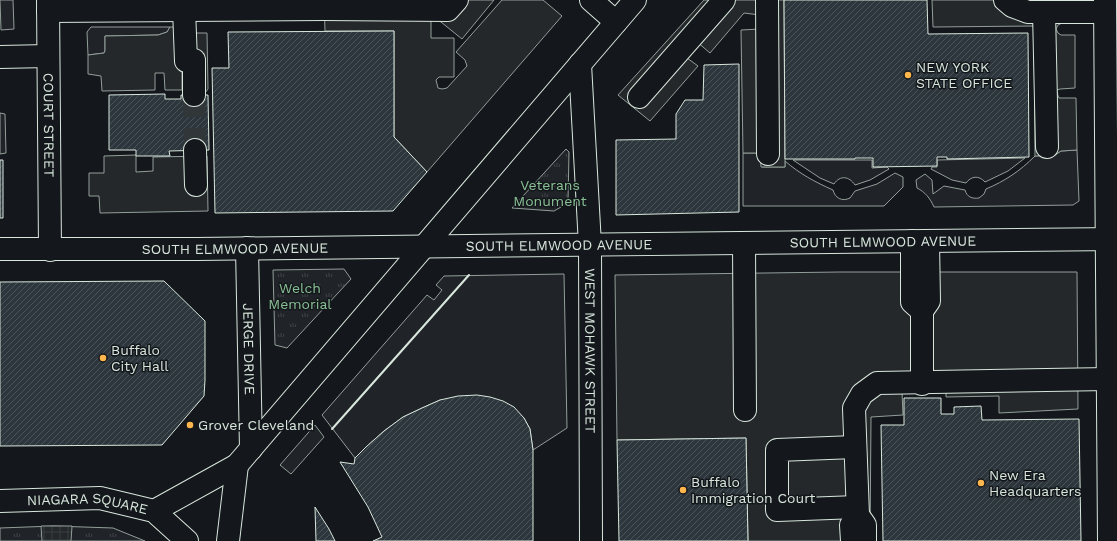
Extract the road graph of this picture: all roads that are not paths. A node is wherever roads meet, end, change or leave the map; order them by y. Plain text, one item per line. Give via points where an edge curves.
1 (457, 0) edge
2 (591, 0) edge
3 (635, 0) edge
4 (724, 0) edge
5 (767, 0) edge
6 (1005, 0) edge
7 (48, 6) edge
8 (184, 9) junction
9 (1044, 12) junction
10 (1108, 19) edge
11 (616, 22) junction
12 (48, 56) junction
13 (0, 57) edge
14 (580, 64) junction
15 (194, 95) tunnel mouth
16 (639, 97) dead end
17 (1047, 147) dead end
18 (196, 150) tunnel mouth
19 (768, 154) dead end
20 (196, 185) dead end
21 (1112, 239) edge
22 (920, 241) junction
23 (744, 244) junction
24 (590, 245) junction
25 (424, 247) junction
26 (0, 248) edge
27 (247, 248) junction
28 (50, 250) junction
29 (1108, 379) junction
30 (922, 384) junction
31 (746, 410) dead end
32 (855, 448) junction
33 (251, 449) junction
34 (236, 465) junction
35 (0, 501) edge
36 (154, 511) junction
37 (858, 511) junction
38 (187, 541) edge
39 (228, 541) edge
40 (591, 541) edge
41 (852, 541) edge
42 (865, 541) edge
43 (1109, 541) edge

1 - 8 main road via 448,10
2 - 11 main road
3 - 11 main road
4 - 16 main road
5 - 19 main road
6 - 9 main road via 1012,6 1028,12
7 - 8 main road
7 - 12 main road, COURT STREET
8 - 15 main road
9 - 10 main road
9 - 17 main road
10 - 21 main road
11 - 14 main road
12 - 13 main road
12 - 28 main road, COURT STREET
14 - 24 main road, WEST MOHAWK STREET
14 - 25 main road
18 - 20 main road
21 - 22 main road, SOUTH ELMWOOD AVENUE
21 - 29 main road
22 - 23 main road, SOUTH ELMWOOD AVENUE
22 - 30 main road via 929,301 922,311
23 - 24 main road, SOUTH ELMWOOD AVENUE
23 - 31 main road
24 - 25 main road, SOUTH ELMWOOD AVENUE
24 - 40 main road, WEST MOHAWK STREET
25 - 27 main road, SOUTH ELMWOOD AVENUE
25 - 33 main road
26 - 28 main road, SOUTH ELMWOOD AVENUE
27 - 28 main road, SOUTH ELMWOOD AVENUE
27 - 33 main road, JERGE DRIVE
29 - 30 main road
29 - 43 main road
30 - 32 main road via 877,383 862,394 854,408
32 - 37 main road
32 - 37 main road via 777,450 777,510
33 - 34 main road
34 - 36 main road
34 - 39 main road
35 - 36 main road, NIAGARA SQUARE via 100,498
36 - 38 main road, NIAGARA SQUARE
37 - 41 main road via 851,525
37 - 42 main road via 865,525

